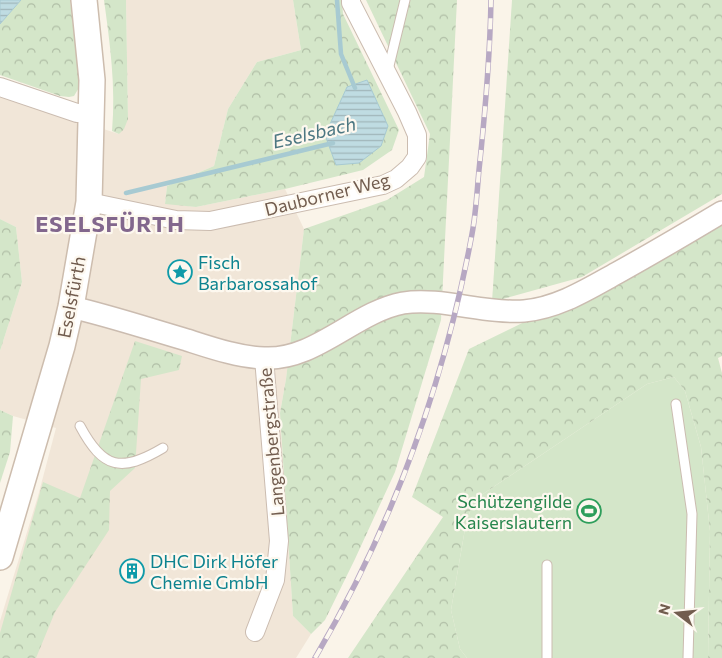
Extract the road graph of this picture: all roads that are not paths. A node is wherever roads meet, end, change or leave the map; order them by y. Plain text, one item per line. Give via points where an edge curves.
1 (84, 0) edge
2 (351, 0) edge
3 (405, 0) edge
4 (387, 73) junction
5 (0, 87) edge
6 (92, 113) junction
7 (89, 202) junction
8 (722, 212) edge
9 (71, 307) junction
10 (264, 358) junction
11 (676, 404) dead end
12 (80, 426) dead end
13 (163, 448) dead end
14 (0, 557) edge
15 (547, 565) dead end
16 (255, 632) dead end
17 (547, 658) edge
18 (688, 658) edge

1 - 6 main road, Eselsfürth
2 - 4 street, Dauborner Weg
3 - 4 lane
4 - 7 street, Dauborner Weg via 407,112 418,146 417,157 410,166 396,179 383,185 210,221 176,220
5 - 6 street via 77,113
6 - 7 main road, Eselsfürth
7 - 9 main road, Eselsfürth
8 - 10 street via 578,294 540,308 523,311 422,302 403,304 383,309 294,354
9 - 10 street, Langenbergstraße via 210,347
9 - 14 main road, Eselsfürth
10 - 16 street, Langenbergstraße via 279,541 275,580
11 - 18 lane via 692,514
12 - 13 lane via 100,456 114,462 128,463
15 - 17 lane

